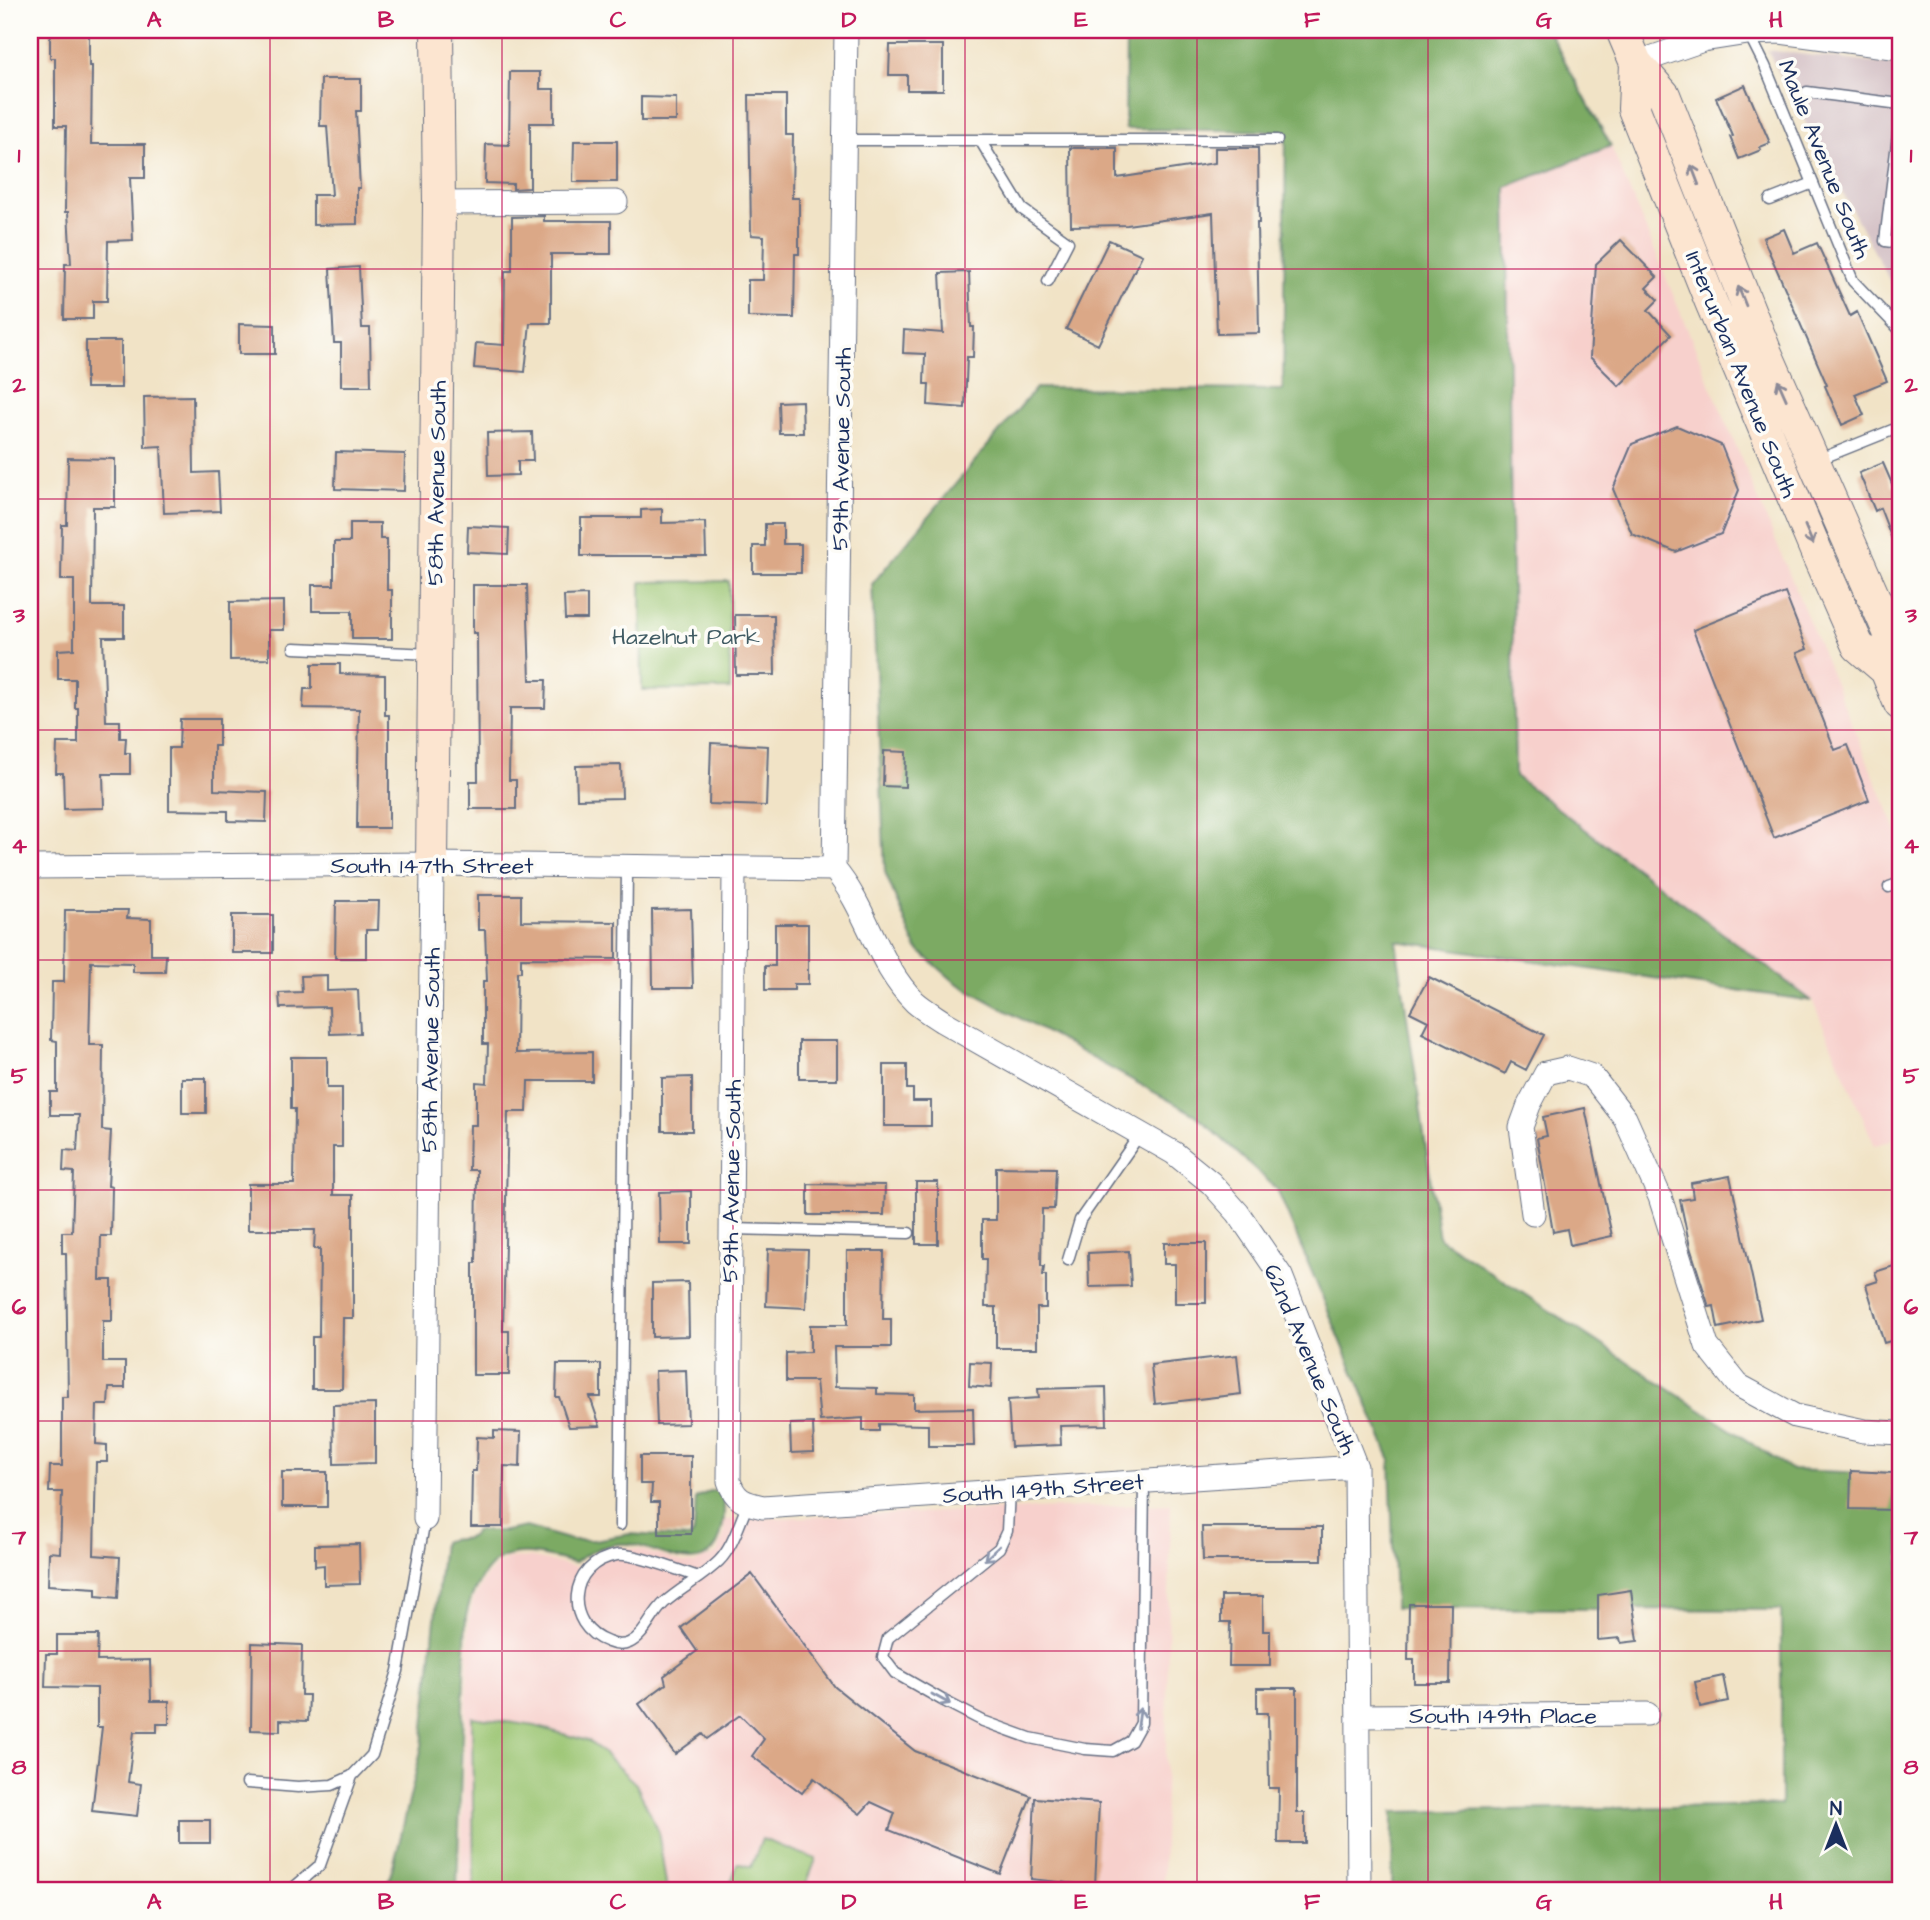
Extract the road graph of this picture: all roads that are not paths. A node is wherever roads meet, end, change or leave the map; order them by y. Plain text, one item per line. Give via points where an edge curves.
1 (437, 30) edge
2 (846, 30) edge
3 (1622, 30) edge
4 (1747, 31) edge
5 (1817, 33) edge
6 (1900, 48) edge
7 (1636, 63) junction
8 (1807, 92) dead end
9 (1900, 104) edge
10 (1900, 118) edge
11 (845, 140) junction
12 (980, 140) junction
13 (1278, 140) dead end
14 (1813, 183) junction
15 (1770, 200) dead end
16 (616, 202) dead end
17 (439, 203) junction
18 (1900, 243) edge
19 (1048, 281) dead end
20 (1900, 330) edge
21 (1900, 427) edge
22 (1814, 462) junction
23 (294, 648) dead end
24 (435, 654) junction
25 (1886, 670) junction
26 (1900, 704) edge
27 (432, 864) junction
28 (30, 867) edge
29 (627, 867) junction
30 (734, 868) junction
31 (834, 869) junction
32 (1140, 1134) junction
33 (1533, 1214) dead end
34 (731, 1229) junction
35 (909, 1233) dead end
36 (1068, 1260) dead end
37 (1900, 1433) edge
38 (1356, 1467) junction
39 (1144, 1481) junction
40 (1009, 1490) junction
41 (740, 1499) junction
42 (425, 1519) joint
43 (620, 1525) dead end
44 (699, 1577) junction
45 (1647, 1714) dead end
46 (1359, 1716) junction
47 (352, 1776) junction
48 (247, 1783) dead end
49 (291, 1890) edge
50 (1359, 1890) edge

1 - 17 main road, 58th Avenue South
2 - 11 street, 59th Avenue South
3 - 7 main road, Interurban Avenue South
4 - 5 street
4 - 7 street via 1703,40
4 - 14 lane, Maule Avenue South
5 - 6 street
22 -> 7 main road, Interurban Avenue South via 1740,291 1664,95
7 -> 25 main road, Interurban Avenue South via 1634,109 1782,474 1858,646
8 - 9 lane
10 - 18 lane via 1885,241
11 - 12 lane
11 - 31 street, 59th Avenue South
12 - 13 lane
12 - 19 lane via 1022,209 1068,242
14 - 15 lane
14 - 20 lane, Maule Avenue South via 1853,282
16 - 17 street
17 - 24 main road, 58th Avenue South
21 - 22 lane
22 - 25 main road, Interurban Avenue South via 1890,634
23 - 24 lane
24 - 27 main road, 58th Avenue South
25 - 26 main road, Interurban Avenue South
27 - 28 street, South 147th Street
27 - 29 street, South 147th Street
27 - 42 street, 58th Avenue South
29 - 30 street, South 147th Street
29 - 43 lane
30 - 31 street, South 147th Street
30 - 34 street, 59th Avenue South
31 - 32 street, 62nd Avenue South via 849,886 875,942 916,1003
32 - 36 lane via 1080,1220
32 - 38 street, 62nd Avenue South via 1174,1153 1211,1183 1238,1213 1281,1276
33 - 37 street via 1521,1127 1546,1073 1568,1068 1592,1076 1625,1118 1660,1197 1707,1346 1738,1385 1795,1416 1864,1431
34 - 35 lane
34 - 41 street, 59th Avenue South via 729,1481
38 - 39 street, South 149th Street
38 - 46 street, 62nd Avenue South
39 - 40 street, South 149th Street
40 -> 39 lane via 1007,1531 999,1548 888,1638 883,1657 895,1673 984,1721 1030,1738 1113,1751 1131,1741 1141,1723
40 - 41 street, South 149th Street via 763,1507
41 - 44 lane via 727,1551
42 - 47 lane, 58th Avenue South via 398,1671 372,1755
44 - 44 lane via 664,1603 627,1644 599,1639 578,1614 577,1588 582,1576 604,1559 619,1555
45 - 46 street, South 149th Place
46 - 50 street, 62nd Avenue South
47 - 48 lane via 332,1785
47 - 49 lane via 320,1865

